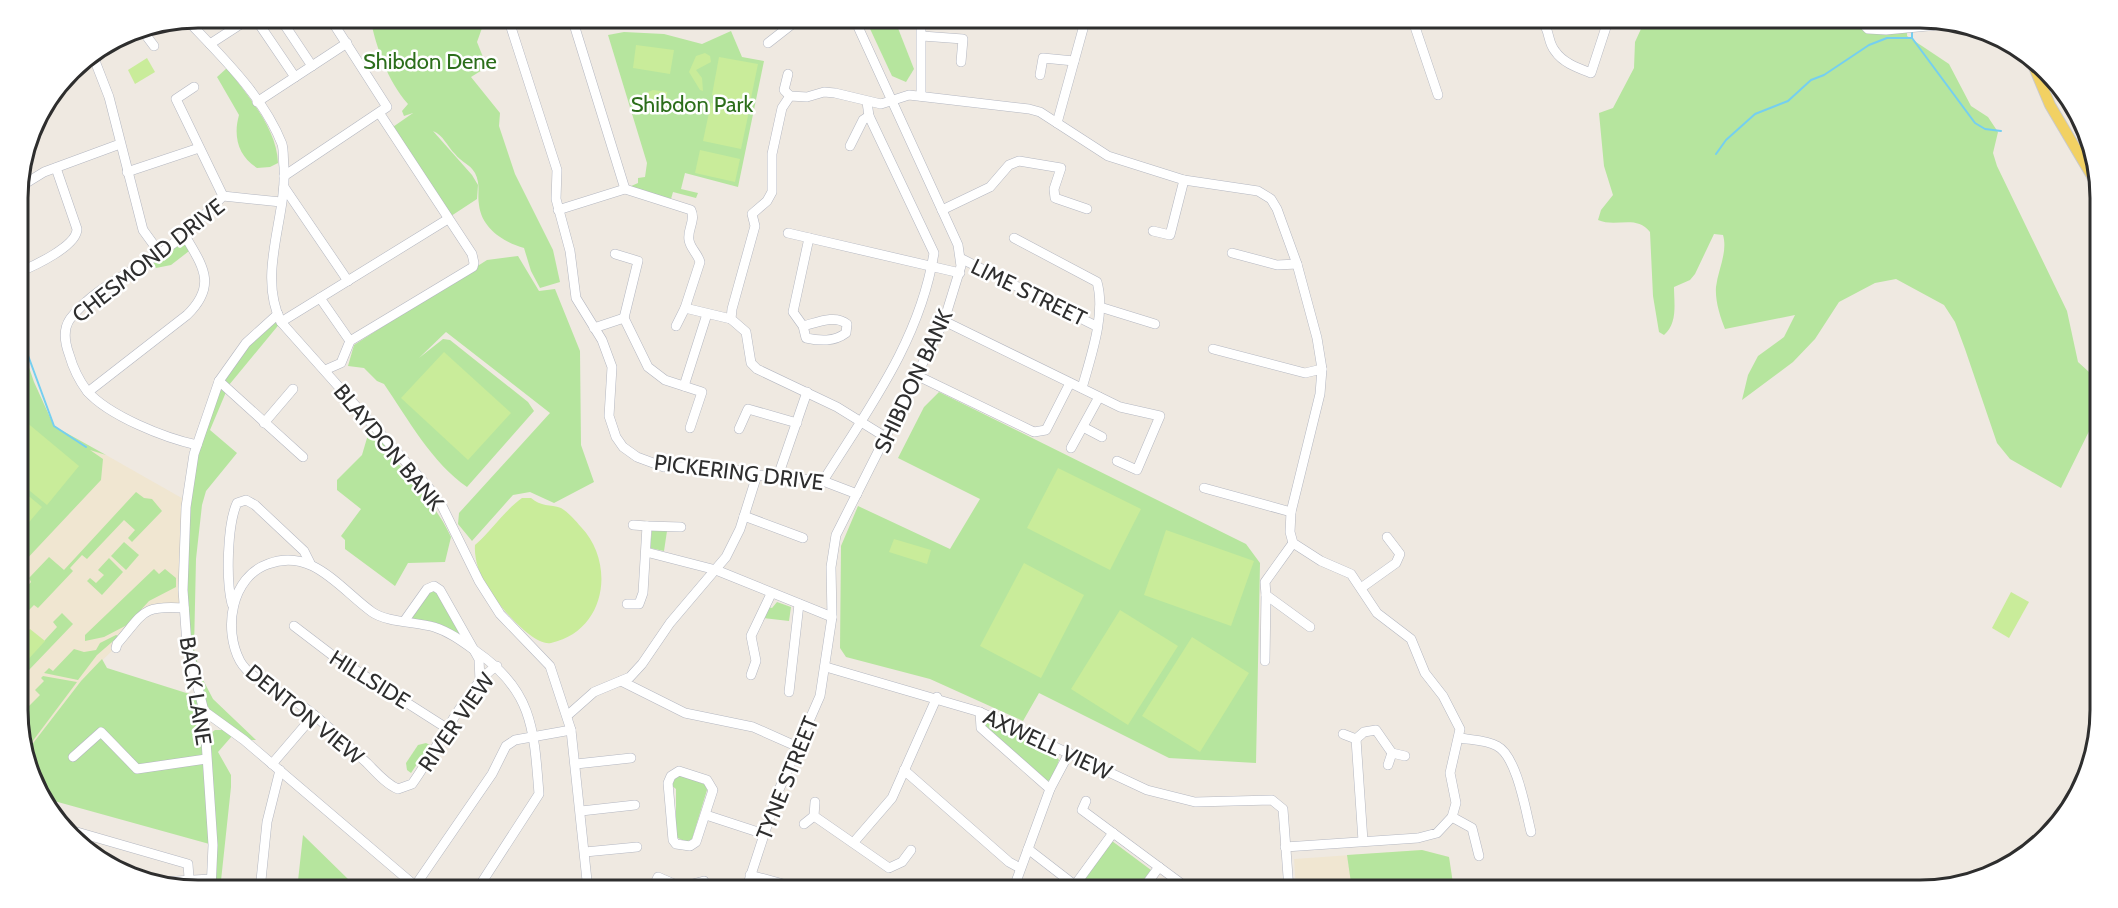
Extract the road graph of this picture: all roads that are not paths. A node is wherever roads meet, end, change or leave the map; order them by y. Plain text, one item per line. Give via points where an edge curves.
1 (195, 29) edge
2 (234, 29) edge
3 (262, 29) edge
4 (287, 29) edge
5 (337, 29) edge
6 (512, 29) edge
7 (575, 29) edge
8 (788, 29) edge
9 (859, 29) edge
10 (922, 29) edge
11 (1083, 29) edge
12 (1416, 29) edge
13 (1548, 29) edge
14 (1605, 29) edge
15 (1868, 29) edge
16 (1897, 29) edge
17 (922, 36) junction
18 (148, 37) edge
19 (768, 43) dead end
20 (347, 44) junction
21 (210, 45) junction
22 (154, 46) dead end
23 (1074, 61) junction
24 (961, 62) dead end
25 (96, 64) edge
26 (312, 66) junction
27 (788, 74) dead end
28 (1041, 75) dead end
29 (2038, 76) edge
30 (295, 77) junction
31 (194, 87) dead end
32 (1438, 95) dead end
33 (790, 96) junction
34 (921, 96) junction
35 (257, 102) junction
36 (867, 102) junction
37 (891, 102) junction
38 (384, 111) junction
39 (869, 116) junction
40 (1057, 123) junction
41 (120, 144) junction
42 (850, 146) dead end
43 (199, 148) junction
44 (56, 168) junction
45 (2086, 168) edge
46 (127, 172) junction
47 (284, 176) junction
48 (1184, 180) junction
49 (30, 182) edge
50 (284, 187) junction
51 (625, 189) junction
52 (223, 196) junction
53 (281, 202) junction
54 (1087, 209) dead end
55 (558, 210) junction
56 (942, 210) junction
57 (448, 219) junction
58 (1153, 231) dead end
59 (788, 233) dead end
60 (184, 234) junction
61 (1014, 237) dead end
62 (809, 238) junction
63 (159, 252) junction
64 (1232, 253) dead end
65 (615, 254) dead end
66 (962, 260) junction
67 (1297, 264) junction
68 (932, 265) junction
69 (29, 267) edge
70 (960, 273) junction
71 (348, 281) junction
72 (320, 298) junction
73 (1100, 307) junction
74 (685, 308) junction
75 (707, 315) junction
76 (280, 318) junction
77 (624, 318) junction
78 (731, 319) junction
79 (944, 321) junction
80 (1155, 324) dead end
81 (676, 326) dead end
82 (803, 326) dead end
83 (1096, 326) junction
84 (594, 328) junction
85 (350, 341) junction
86 (1213, 350) dead end
87 (1322, 369) junction
88 (325, 370) junction
89 (918, 376) junction
90 (219, 381) junction
91 (1070, 383) junction
92 (684, 386) junction
93 (1082, 388) junction
94 (293, 389) dead end
95 (88, 392) junction
96 (807, 392) junction
97 (1099, 397) junction
98 (860, 422) junction
99 (264, 423) junction
100 (797, 423) junction
101 (1083, 427) junction
102 (690, 428) dead end
103 (739, 429) dead end
104 (1102, 437) dead end
105 (887, 438) junction
106 (197, 445) junction
107 (1071, 448) dead end
108 (303, 457) dead end
109 (1117, 461) dead end
110 (757, 475) junction
111 (778, 476) junction
112 (823, 481) junction
113 (1204, 488) dead end
114 (857, 494) junction
115 (1292, 512) junction
116 (744, 516) junction
117 (633, 525) dead end
118 (647, 526) junction
119 (681, 527) dead end
120 (1387, 537) dead end
121 (803, 538) dead end
122 (1293, 543) junction
123 (646, 552) junction
124 (310, 563) junction
125 (716, 570) junction
126 (1361, 588) junction
127 (771, 594) junction
128 (1266, 595) junction
129 (232, 604) junction
130 (627, 604) dead end
131 (799, 604) junction
132 (184, 608) junction
133 (832, 617) junction
134 (405, 620) junction
135 (294, 626) dead end
136 (1310, 627) dead end
137 (116, 648) dead end
138 (473, 649) junction
139 (1265, 660) dead end
140 (497, 666) junction
141 (826, 667) junction
142 (752, 675) dead end
143 (480, 681) junction
144 (621, 681) junction
145 (789, 692) dead end
146 (937, 697) junction
147 (204, 711) junction
148 (980, 712) junction
149 (568, 714) junction
150 (314, 715) junction
151 (448, 729) junction
152 (571, 730) junction
153 (1343, 734) dead end
154 (531, 737) junction
155 (1460, 738) junction
156 (1356, 739) junction
157 (798, 747) junction
158 (1069, 753) junction
159 (1392, 753) junction
160 (1405, 756) dead end
161 (73, 757) dead end
162 (631, 758) dead end
163 (207, 759) junction
164 (576, 764) junction
165 (1388, 765) dead end
166 (276, 767) junction
167 (904, 770) junction
168 (416, 779) joint
169 (1050, 789) junction
170 (1086, 801) dead end
171 (815, 802) dead end
172 (635, 805) dead end
173 (581, 811) junction
174 (706, 815) junction
175 (814, 816) junction
176 (1452, 817) junction
177 (804, 824) dead end
178 (1530, 832) dead end
179 (1113, 833) junction
180 (82, 834) edge
181 (764, 834) junction
182 (1363, 841) junction
183 (854, 842) junction
184 (637, 847) dead end
185 (1285, 847) junction
186 (1028, 849) junction
187 (911, 850) dead end
188 (585, 852) junction
189 (1479, 856) dead end
190 (1159, 867) junction
191 (1020, 868) junction
192 (750, 875) junction
193 (189, 878) junction
194 (184, 879) edge
195 (212, 879) joint
196 (1067, 879) edge
197 (1083, 879) edge
198 (1150, 879) edge
199 (1176, 879) edge
200 (1287, 879) edge
201 (261, 880) edge
202 (408, 880) edge
203 (423, 880) edge
204 (483, 880) edge
205 (587, 880) edge
206 (749, 880) edge
207 (767, 880) edge
208 (1016, 880) edge

1 - 21 street
2 - 21 street
3 - 30 street
4 - 26 street
5 - 20 street
6 - 55 street, PICKERING DRIVE via 557,170
7 - 51 street
8 - 19 street
9 - 37 street
10 - 17 street
11 - 23 street
12 - 32 street
13 - 14 street via 1553,50 1569,64 1591,73
15 - 16 street
17 - 24 street via 963,39
17 - 34 street
18 - 22 street
20 - 26 street
20 - 38 street
21 - 35 street via 228,62
23 - 28 street via 1042,58
23 - 40 street
25 - 41 street via 109,97
26 - 30 street
27 - 33 street via 784,90
29 - 45 main road
30 - 35 street
31 - 43 street via 176,99
33 - 36 street via 824,92
33 - 78 street via 782,108 772,154 772,192 752,214 754,226
34 - 37 street via 909,95
34 - 40 street via 1029,109
35 - 47 street via 283,146
36 - 37 street
36 - 39 street
37 - 56 street
38 - 47 street
38 - 57 street
39 - 42 street
39 - 68 street via 934,253
40 - 48 street via 1108,156
41 - 44 street
41 - 46 street
43 - 46 street
43 - 52 street
44 - 49 street
44 - 69 street via 76,236 67,246
46 - 63 street via 143,230
47 - 50 street
48 - 58 street via 1170,235
48 - 67 street via 1258,191 1271,199
50 - 53 street
50 - 71 street
51 - 55 street
51 - 74 street via 691,210 694,217 689,244 700,262
52 - 53 street, CHESMOND DRIVE
52 - 60 street, CHESMOND DRIVE
53 - 76 street via 272,260
54 - 56 street via 1055,198 1053,189 1061,168 1019,161 1009,165 990,187
55 - 84 street, PICKERING DRIVE via 570,251 576,298
56 - 66 street
57 - 71 street, BACK LANE
57 - 85 street via 472,254 473,267
59 - 62 street
60 - 63 street, CHESMOND DRIVE
60 - 95 street via 203,264 204,284 198,301 189,313
61 - 73 street via 1097,282
62 - 68 street
62 - 82 street via 793,305 793,312
63 - 95 street, CHESMOND DRIVE via 80,308 66,325 75,373
64 - 67 street via 1277,265
65 - 77 street via 638,261
66 - 70 street, SHIBDON BANK
66 - 83 street, LIME STREET
67 - 87 street
68 - 70 street
68 - 98 street via 913,332
70 - 79 street, SHIBDON BANK
71 - 72 street, BACK LANE
72 - 76 street, BACK LANE
72 - 85 street
73 - 80 street
73 - 83 street
74 - 75 street
74 - 81 street
75 - 78 street
75 - 92 street
76 - 88 street, BLAYDON BANK
76 - 90 street, BACK LANE via 246,343
77 - 84 street
77 - 92 street via 648,368 665,380
78 - 96 street via 746,332 751,363 757,369
79 - 89 street, SHIBDON BANK
79 - 91 street
83 - 93 street
84 - 110 street, PICKERING DRIVE via 612,367 609,416 623,447 637,458 664,467 720,466
85 - 88 street via 341,363
86 - 87 street via 1305,373
87 - 115 street via 1320,394
88 - 149 street, BLAYDON BANK via 442,506 469,563 500,614 550,666
89 - 91 street via 1034,432 1046,430
89 - 105 street, SHIBDON BANK
90 - 99 street
90 - 106 street, BACK LANE
91 - 93 street
92 - 102 street via 702,392
93 - 97 street
94 - 99 street
95 - 106 street, CHESMOND DRIVE via 103,405 153,430
96 - 98 street
96 - 100 street
97 - 101 street
97 - 109 street via 1120,407 1160,416 1137,470
98 - 105 street
98 - 112 street
99 - 108 street
100 - 103 street via 748,409
100 - 111 street
101 - 104 street
101 - 107 street
105 - 114 street, SHIBDON BANK
106 - 132 street, BACK LANE via 186,507
110 - 111 street, PICKERING DRIVE
110 - 116 street
111 - 112 street, PICKERING DRIVE
112 - 114 street, PICKERING DRIVE
113 - 115 street
114 - 133 street, SHIBDON BANK via 832,548
115 - 122 street
116 - 121 street
116 - 125 street via 734,544
117 - 118 street
118 - 119 street
118 - 123 street
120 - 126 street via 1400,554 1396,562
122 - 126 street via 1351,574
122 - 128 street via 1265,582
123 - 125 street
123 - 130 street via 643,599 637,605
124 - 129 street via 287,559 266,564 246,580
124 - 129 street, DENTON VIEW via 304,550 255,506 246,500 237,503 232,518 228,589
124 - 134 street, DENTON VIEW via 375,614
125 - 127 street
125 - 144 street via 670,623 642,664
126 - 155 street via 1377,613 1411,639 1425,673 1458,722
127 - 131 street
127 - 142 street via 751,636 756,661
128 - 136 street
128 - 139 street
129 - 150 street, DENTON VIEW via 240,661 249,672
131 - 133 street
131 - 145 street
132 - 137 street via 147,609
132 - 147 street, BACK LANE via 187,645
133 - 141 street, SHIBDON BANK
134 - 138 street, DENTON VIEW via 446,632
134 - 138 street via 427,589 437,587
135 - 151 street, HILLSIDE
138 - 140 street, DENTON VIEW
138 - 143 street via 479,659
140 - 143 street, RIVER VIEW
140 - 154 street, DENTON VIEW via 524,700
141 - 146 street, AXWELL VIEW
141 - 157 street, TYNE STREET via 820,696
143 - 151 street, RIVER VIEW
144 - 149 street via 594,693
144 - 157 street via 686,713 753,727
146 - 148 street, AXWELL VIEW
146 - 167 street
147 - 163 street, BACK LANE
147 - 166 street
148 - 158 street, AXWELL VIEW
148 - 169 street via 981,728
149 - 152 street, BLAYDON BANK
150 - 166 street
150 - 168 street, DENTON VIEW via 393,787 407,788
151 - 168 street, RIVER VIEW
152 - 154 street
152 - 164 street, BLAYDON BANK
153 - 156 street
154 - 203 street via 515,740 504,748 492,774
154 - 204 street, DENTON VIEW via 538,798
155 - 176 street via 1450,773 1456,803
155 - 178 street via 1498,746 1505,754 1522,791
156 - 159 street via 1364,732 1376,730
156 - 182 street
157 - 181 street, TYNE STREET
158 - 169 street
158 - 185 street, AXWELL VIEW via 1147,790 1195,802 1272,800 1283,809
159 - 160 street
159 - 165 street
161 - 163 street via 101,732 137,769
162 - 164 street
163 - 195 street, BACK LANE
164 - 173 street, BLAYDON BANK
166 - 201 street
166 - 202 street
167 - 183 street via 892,798
167 - 191 street
169 - 186 street
170 - 179 street via 1082,810
171 - 175 street
172 - 173 street
173 - 188 street, BLAYDON BANK
174 - 174 street via 694,845 674,842 668,783 674,774 683,772 711,784
174 - 181 street
175 - 177 street
175 - 183 street
176 - 182 street via 1437,833 1428,836
176 - 189 street via 1472,828
179 - 190 street
179 - 197 street
180 - 193 street via 188,864
181 - 192 street, TYNE STREET
182 - 185 street
183 - 187 street via 886,872 902,862
184 - 188 street
185 - 200 street
186 - 191 street
186 - 196 street
188 - 205 street, BLAYDON BANK
190 - 198 street
190 - 199 street
191 - 208 street
192 - 206 street, TYNE STREET
192 - 207 street
193 - 194 street
193 - 195 street

